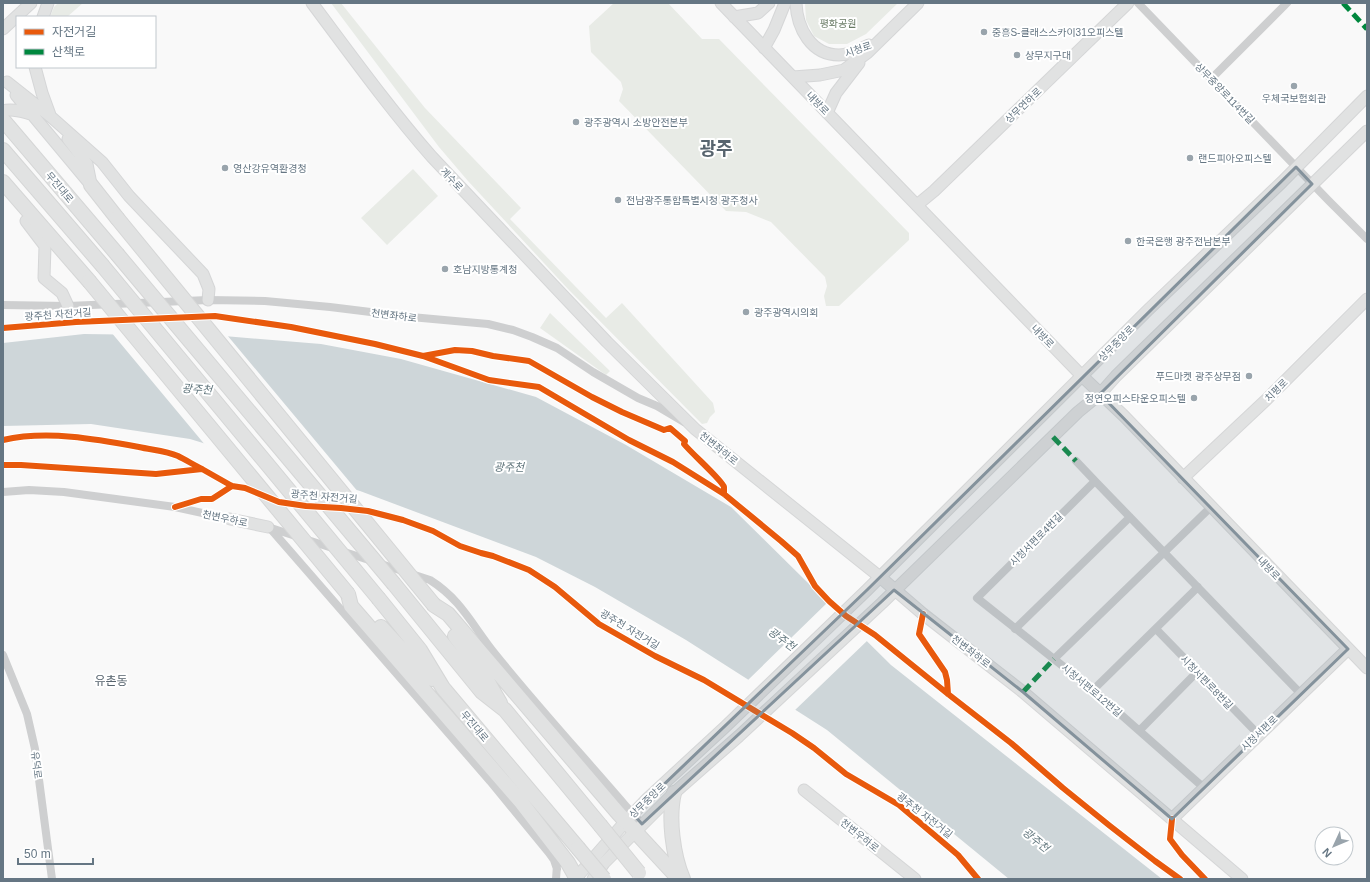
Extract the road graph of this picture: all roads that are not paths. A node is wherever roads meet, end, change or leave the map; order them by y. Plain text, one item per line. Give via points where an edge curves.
1 (31, 3) edge
2 (48, 3) edge
3 (312, 3) edge
4 (721, 3) edge
5 (768, 3) edge
6 (785, 3) edge
7 (796, 3) edge
8 (918, 3) edge
9 (1128, 3) edge
10 (1138, 3) edge
11 (1287, 3) edge
12 (17, 16) edge
13 (43, 16) edge
14 (16, 17) edge
15 (734, 17) junction
16 (3, 29) edge
17 (879, 41) junction
18 (764, 48) junction
19 (867, 53) junction
20 (35, 68) edge
21 (793, 77) junction
22 (1211, 79) junction
23 (5, 80) edge
24 (1367, 96) edge
25 (3, 111) edge
26 (827, 113) junction
27 (31, 114) junction
28 (50, 116) junction
29 (3, 120) edge
30 (1367, 131) edge
31 (3, 150) edge
32 (1296, 167) junction
33 (3, 176) edge
34 (3, 182) edge
35 (1312, 184) junction
36 (91, 185) junction
37 (3, 192) edge
38 (917, 206) junction
39 (26, 215) junction
40 (1367, 239) edge
41 (208, 300) junction
42 (1367, 300) edge
43 (3, 305) edge
44 (68, 306) junction
45 (607, 342) joint
46 (1082, 376) junction
47 (1100, 394) junction
48 (695, 429) junction
49 (1076, 461) dead end
50 (1183, 478) junction
51 (1095, 481) junction
52 (3, 492) edge
53 (1211, 507) junction
54 (1130, 517) junction
55 (230, 519) joint
56 (268, 527) junction
57 (1164, 552) junction
58 (880, 577) junction
59 (1198, 587) junction
60 (894, 590) junction
61 (348, 594) junction
62 (977, 598) joint
63 (434, 604) junction
64 (1015, 628) junction
65 (1156, 629) junction
66 (1348, 648) junction
67 (3, 655) edge
68 (1054, 658) junction
69 (1367, 668) edge
70 (1198, 672) junction
71 (443, 688) junction
72 (1093, 690) junction
73 (1301, 694) junction
74 (504, 710) junction
75 (1140, 730) junction
76 (1258, 734) junction
77 (1203, 787) junction
78 (804, 790) dead end
79 (674, 793) junction
80 (1172, 819) junction
81 (634, 822) junction
82 (557, 850) junction
83 (557, 869) junction
84 (642, 876) edge
85 (52, 879) edge
86 (556, 879) edge
87 (576, 879) edge
88 (593, 879) edge
89 (604, 879) edge
90 (679, 879) edge
91 (683, 879) edge
92 (915, 879) edge
93 (1242, 879) edge

1 - 12 street
2 - 13 street
3 - 45 street, 계수로 via 385,101 432,157
4 - 15 street, 내방로
5 - 15 street via 758,13
6 - 18 street
7 - 17 street, 시청로 via 796,15 808,39 816,48 829,54 851,53
8 - 17 street, 시청로
9 - 38 street, 상무연하로
10 - 22 street, 상무중앙로114번길
11 - 22 street
14 - 16 street
15 - 18 street, 내방로
17 - 19 street, 시청로
18 - 21 street, 내방로
19 - 21 street, 시청로 via 844,70
19 - 26 street, 시청로 via 836,93
20 - 28 street
21 - 26 street, 내방로
22 - 32 street, 상무중앙로114번길
23 - 27 street
23 - 28 street
24 - 32 street, 상무중앙로
25 - 27 street via 14,110
26 - 38 street, 내방로
27 - 36 street
28 - 36 street via 87,164
28 - 41 street via 102,162 129,196 203,274 209,289
29 - 74 highway, 무진대로, bridge via 482,692
30 - 35 street
31 - 71 highway, 무진대로, bridge via 102,265 379,599 420,650
32 - 35 street, 상무중앙로114번길
32 - 46 street, 상무중앙로
33 - 39 street
34 - 39 highway
35 - 40 street, 상무중앙로114번길
35 - 47 street
36 - 63 highway, bridge
37 - 39 highway
38 - 46 street, 내방로
39 - 44 street via 45,246 44,278 62,293
39 - 61 highway, bridge via 89,281
41 - 44 street, 천변좌하로
41 - 48 street, 천변좌하로 via 265,301 330,307 488,324 513,330 557,348 638,398 657,406
42 - 50 street, 치평로
43 - 44 street, 천변좌하로
45 - 48 street, 천변좌하로
46 - 47 street, 내방로
46 - 58 street, 상무중앙로
47 - 50 street, 내방로
47 - 60 street
48 - 58 street, 천변좌하로
49 - 51 street
50 - 53 street, 내방로
51 - 54 street
51 - 62 street, 시청서편로4번길
52 - 55 street, 천변우하로 via 64,492 175,507
53 - 57 street
53 - 66 street, 내방로
54 - 57 street
54 - 64 street
55 - 56 street, 천변우하로
56 - 81 street, 천변우하로 via 430,580 441,587 466,613 495,654
56 - 83 street via 490,781 549,853
57 - 59 street
57 - 68 street
58 - 60 street, 천변좌하로
58 - 81 street, 상무중앙로 via 725,727
59 - 65 street
59 - 73 street
60 - 79 street, 상무중앙로 via 739,736
60 - 80 street, 천변좌하로 via 1023,692
61 - 71 highway
61 - 82 highway via 351,606 521,802
62 - 64 street, 시청서편로12번길
63 - 74 highway via 481,670
63 - 81 highway via 448,614
64 - 68 street, 시청서편로12번길
65 - 70 street, 시청서편로8번길
65 - 72 street
66 - 69 street, 내방로
66 - 73 street, 시청서편로
67 - 85 street, 유덕로 via 27,714 35,749
68 - 72 street, 시청서편로12번길
70 - 75 street
70 - 76 street, 시청서편로8번길
71 - 89 highway, 무진대로, bridge
72 - 75 street, 시청서편로12번길
73 - 76 street, 시청서편로
74 - 84 highway, bridge
75 - 77 street, 시청서편로12번길
76 - 77 street, 시청서편로
77 - 80 street, 시청서편로
78 - 92 street, 천변우하로
79 - 81 street, 상무중앙로
79 - 91 highway via 671,804 672,829 676,859
80 - 93 street, 천변좌하로
81 - 87 street, 상무중앙로
81 - 88 street, 상무중앙로
81 - 90 highway
82 - 83 street
82 - 87 highway via 568,863
83 - 86 street

